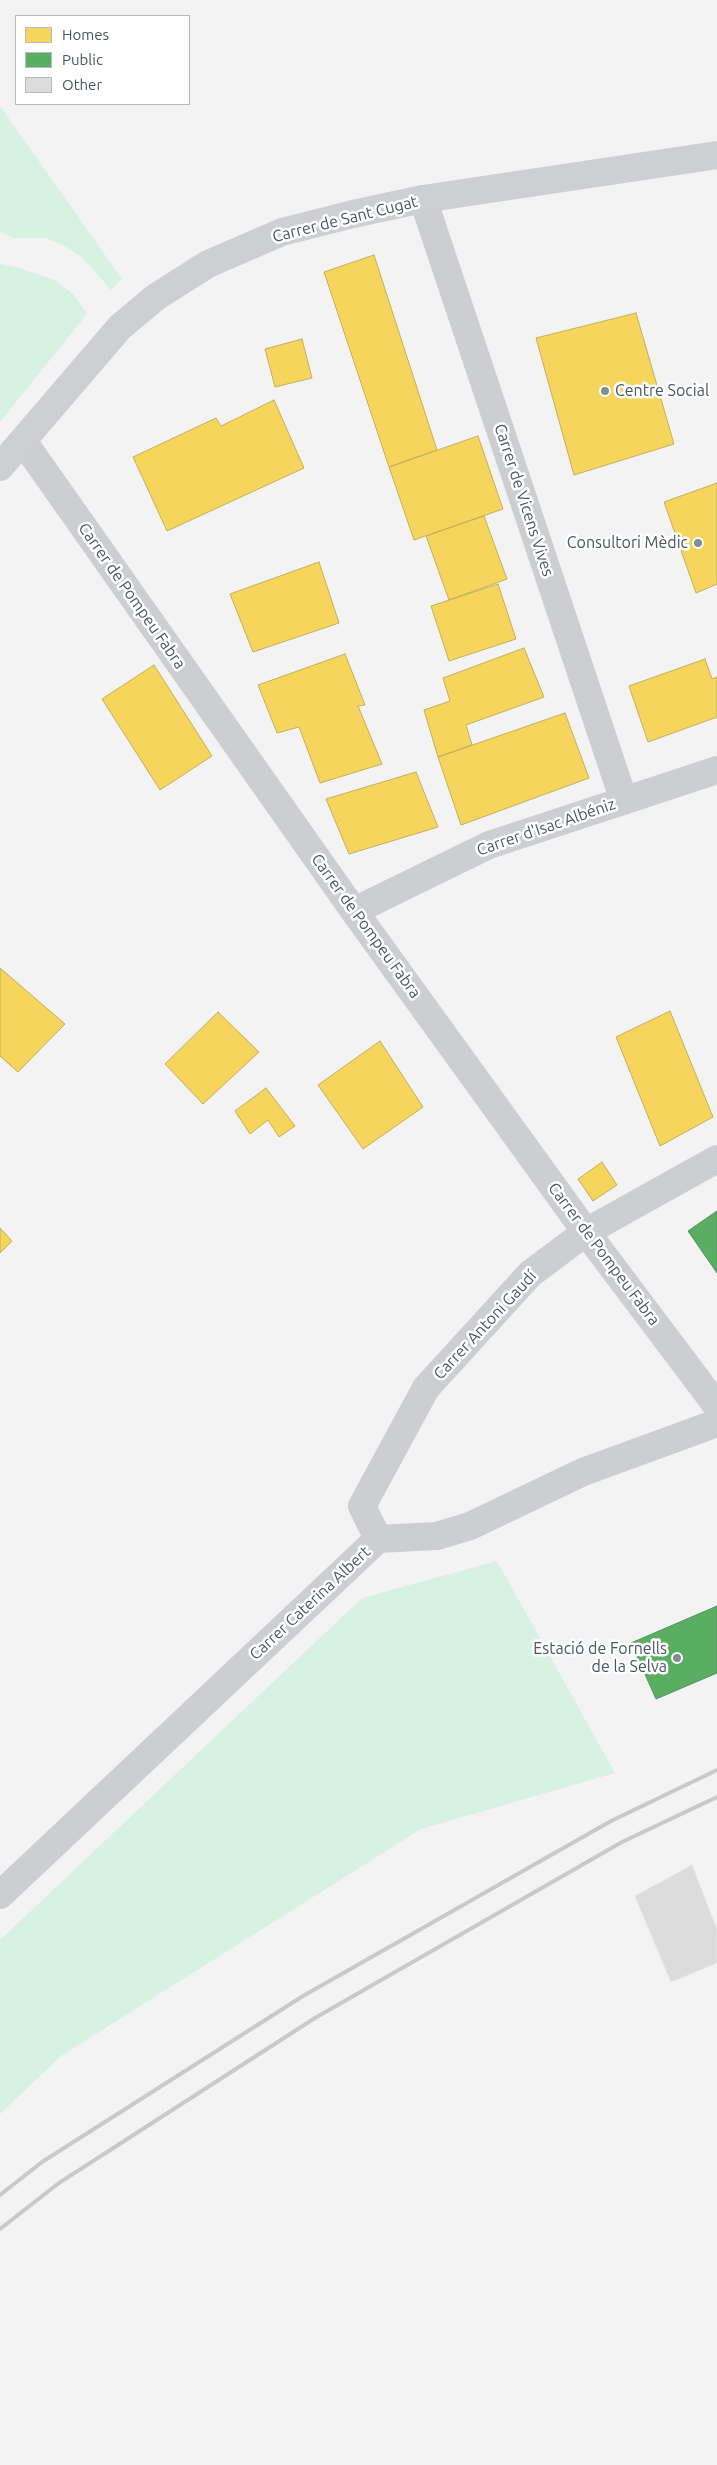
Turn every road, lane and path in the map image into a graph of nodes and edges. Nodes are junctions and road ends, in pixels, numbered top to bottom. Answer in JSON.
{"nodes":[{"id":1,"x":717,"y":155,"type":"edge"},
{"id":2,"x":423,"y":199,"type":"junction"},
{"id":3,"x":23,"y":441,"type":"junction"},
{"id":4,"x":0,"y":468,"type":"edge"},
{"id":5,"x":717,"y":770,"type":"edge"},
{"id":6,"x":624,"y":801,"type":"junction"},
{"id":7,"x":354,"y":911,"type":"junction"},
{"id":8,"x":717,"y":1159,"type":"edge"},
{"id":9,"x":586,"y":1232,"type":"junction"},
{"id":10,"x":717,"y":1406,"type":"edge"},
{"id":11,"x":717,"y":1423,"type":"edge"},
{"id":12,"x":378,"y":1539,"type":"junction"},
{"id":13,"x":0,"y":1895,"type":"edge"}],
"edges":[{"from":1,"to":2,"type":"street","name":"Carrer de Sant Cugat"},
{"from":2,"to":3,"type":"street","name":"Carrer de Sant Cugat"},
{"from":2,"to":6,"type":"street","name":"Carrer de Vicens Vives"},
{"from":3,"to":4,"type":"street","name":"Carrer de Sant Cugat"},
{"from":3,"to":7,"type":"street","name":"Carrer de Pompeu Fabra"},
{"from":5,"to":6,"type":"street","name":"Carrer d'Isac Albéniz"},
{"from":6,"to":7,"type":"street","name":"Carrer d'Isac Albéniz"},
{"from":7,"to":9,"type":"street","name":"Carrer de Pompeu Fabra"},
{"from":8,"to":9,"type":"street","name":"Carrer Antoni Gaudí"},
{"from":9,"to":10,"type":"street","name":"Carrer de Pompeu Fabra"},
{"from":9,"to":12,"type":"street","name":"Carrer Antoni Gaudí"},
{"from":11,"to":12,"type":"street","name":"Carrer Caterina Albert"},
{"from":12,"to":13,"type":"street","name":"Carrer Caterina Albert"}]}
